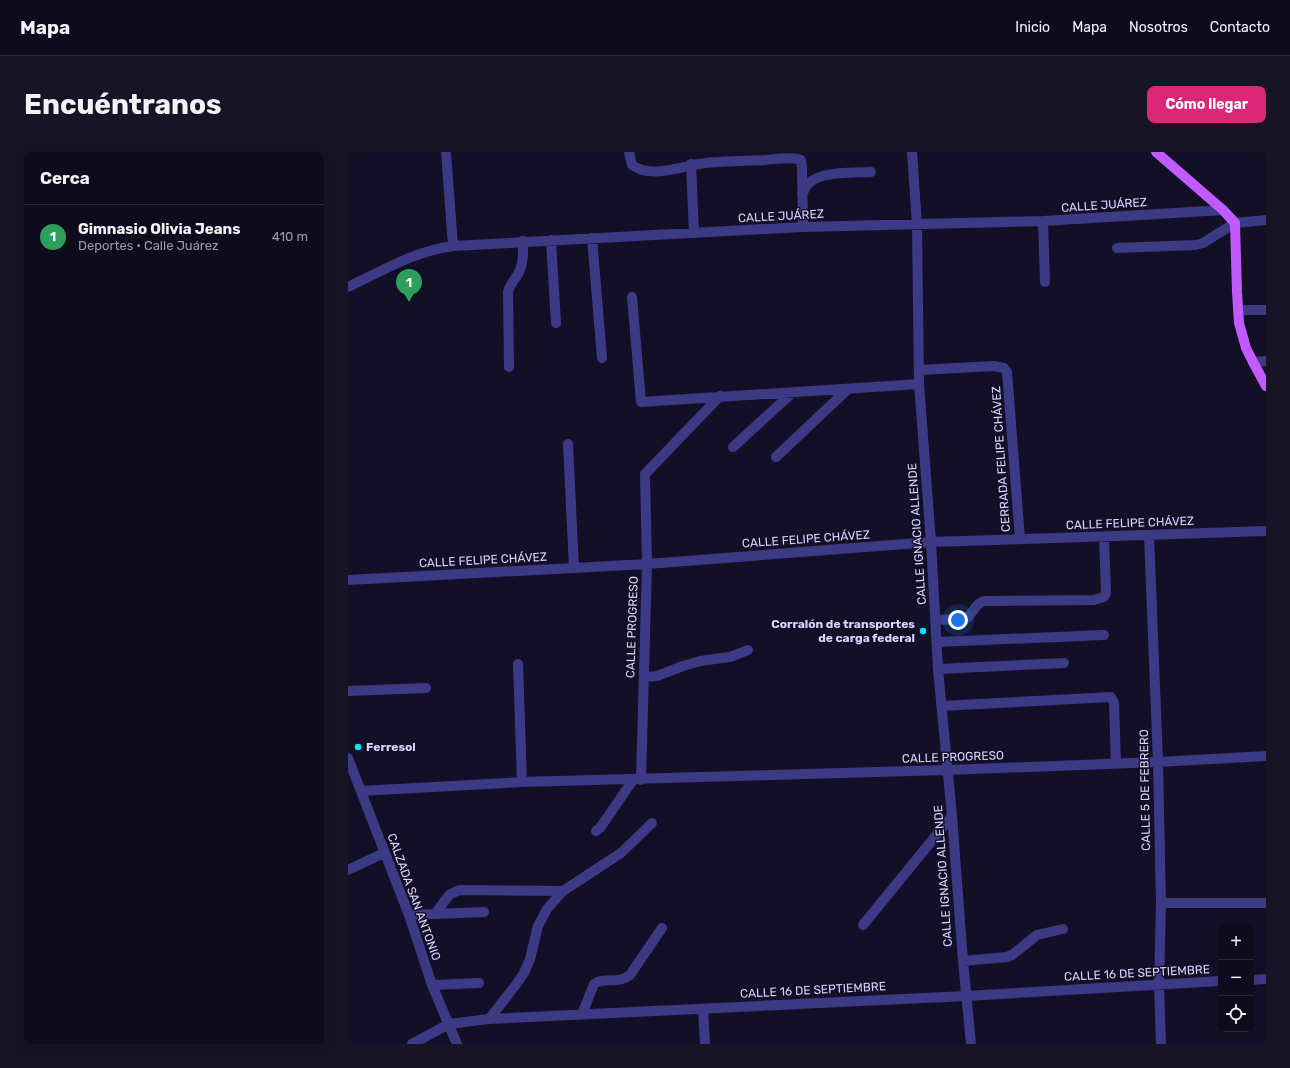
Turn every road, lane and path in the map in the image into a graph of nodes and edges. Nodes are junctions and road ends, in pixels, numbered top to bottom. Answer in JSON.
{"nodes":[{"id":1,"x":446,"y":152,"type":"edge"},
{"id":2,"x":629,"y":152,"type":"edge"},
{"id":3,"x":912,"y":152,"type":"edge"},
{"id":4,"x":1156,"y":152,"type":"edge"},
{"id":5,"x":691,"y":164,"type":"junction"},
{"id":6,"x":871,"y":172,"type":"dead end"},
{"id":7,"x":802,"y":194,"type":"junction"},
{"id":8,"x":1224,"y":210,"type":"junction"},
{"id":9,"x":1266,"y":220,"type":"edge"},
{"id":10,"x":1043,"y":221,"type":"junction"},
{"id":11,"x":1235,"y":223,"type":"junction"},
{"id":12,"x":917,"y":225,"type":"junction"},
{"id":13,"x":803,"y":227,"type":"junction"},
{"id":14,"x":694,"y":233,"type":"junction"},
{"id":15,"x":592,"y":238,"type":"junction"},
{"id":16,"x":551,"y":240,"type":"junction"},
{"id":17,"x":523,"y":241,"type":"junction"},
{"id":18,"x":453,"y":246,"type":"junction"},
{"id":19,"x":1117,"y":248,"type":"dead end"},
{"id":20,"x":1045,"y":282,"type":"dead end"},
{"id":21,"x":348,"y":287,"type":"edge"},
{"id":22,"x":632,"y":297,"type":"dead end"},
{"id":23,"x":1238,"y":310,"type":"junction"},
{"id":24,"x":1266,"y":310,"type":"edge"},
{"id":25,"x":556,"y":323,"type":"dead end"},
{"id":26,"x":602,"y":358,"type":"dead end"},
{"id":27,"x":1266,"y":361,"type":"edge"},
{"id":28,"x":1252,"y":362,"type":"junction"},
{"id":29,"x":509,"y":367,"type":"dead end"},
{"id":30,"x":918,"y":370,"type":"junction"},
{"id":31,"x":919,"y":384,"type":"junction"},
{"id":32,"x":1266,"y":386,"type":"edge"},
{"id":33,"x":848,"y":389,"type":"junction"},
{"id":34,"x":792,"y":393,"type":"junction"},
{"id":35,"x":720,"y":396,"type":"junction"},
{"id":36,"x":568,"y":444,"type":"dead end"},
{"id":37,"x":733,"y":447,"type":"dead end"},
{"id":38,"x":776,"y":457,"type":"dead end"},
{"id":39,"x":1266,"y":531,"type":"edge"},
{"id":40,"x":1149,"y":535,"type":"junction"},
{"id":41,"x":1104,"y":537,"type":"junction"},
{"id":42,"x":1020,"y":539,"type":"junction"},
{"id":43,"x":931,"y":542,"type":"junction"},
{"id":44,"x":647,"y":564,"type":"junction"},
{"id":45,"x":574,"y":568,"type":"junction"},
{"id":46,"x":348,"y":580,"type":"edge"},
{"id":47,"x":936,"y":620,"type":"junction"},
{"id":48,"x":1104,"y":635,"type":"dead end"},
{"id":49,"x":937,"y":642,"type":"junction"},
{"id":50,"x":748,"y":650,"type":"dead end"},
{"id":51,"x":1064,"y":663,"type":"dead end"},
{"id":52,"x":518,"y":664,"type":"dead end"},
{"id":53,"x":938,"y":669,"type":"junction"},
{"id":54,"x":644,"y":677,"type":"junction"},
{"id":55,"x":426,"y":688,"type":"dead end"},
{"id":56,"x":348,"y":691,"type":"edge"},
{"id":57,"x":941,"y":706,"type":"junction"},
{"id":58,"x":1266,"y":756,"type":"edge"},
{"id":59,"x":1158,"y":762,"type":"junction"},
{"id":60,"x":349,"y":763,"type":"edge"},
{"id":61,"x":1116,"y":764,"type":"junction"},
{"id":62,"x":947,"y":770,"type":"junction"},
{"id":63,"x":637,"y":780,"type":"junction"},
{"id":64,"x":522,"y":782,"type":"junction"},
{"id":65,"x":361,"y":791,"type":"junction"},
{"id":66,"x":952,"y":816,"type":"junction"},
{"id":67,"x":652,"y":823,"type":"dead end"},
{"id":68,"x":596,"y":831,"type":"dead end"},
{"id":69,"x":384,"y":853,"type":"junction"},
{"id":70,"x":348,"y":870,"type":"edge"},
{"id":71,"x":563,"y":890,"type":"junction"},
{"id":72,"x":1266,"y":903,"type":"edge"},
{"id":73,"x":1161,"y":904,"type":"junction"},
{"id":74,"x":484,"y":912,"type":"dead end"},
{"id":75,"x":435,"y":914,"type":"junction"},
{"id":76,"x":409,"y":915,"type":"junction"},
{"id":77,"x":863,"y":925,"type":"dead end"},
{"id":78,"x":662,"y":928,"type":"dead end"},
{"id":79,"x":1063,"y":929,"type":"dead end"},
{"id":80,"x":962,"y":961,"type":"junction"},
{"id":81,"x":1266,"y":979,"type":"edge"},
{"id":82,"x":1254,"y":980,"type":"edge"},
{"id":83,"x":1218,"y":982,"type":"edge"},
{"id":84,"x":479,"y":983,"type":"dead end"},
{"id":85,"x":432,"y":985,"type":"junction"},
{"id":86,"x":1159,"y":985,"type":"junction"},
{"id":87,"x":966,"y":996,"type":"junction"},
{"id":88,"x":703,"y":1008,"type":"junction"},
{"id":89,"x":582,"y":1014,"type":"junction"},
{"id":90,"x":489,"y":1019,"type":"junction"},
{"id":91,"x":449,"y":1024,"type":"junction"},
{"id":92,"x":412,"y":1044,"type":"edge"},
{"id":93,"x":457,"y":1044,"type":"edge"},
{"id":94,"x":705,"y":1044,"type":"edge"},
{"id":95,"x":971,"y":1044,"type":"edge"},
{"id":96,"x":1161,"y":1044,"type":"edge"}],
"edges":[{"from":1,"to":18,"type":"street"},
{"from":2,"to":5,"type":"street"},
{"from":3,"to":12,"type":"street","name":"CALLE IGNACIO ALLENDE"},
{"from":4,"to":8,"type":"main road"},
{"from":5,"to":7,"type":"street"},
{"from":5,"to":14,"type":"street"},
{"from":6,"to":7,"type":"street"},
{"from":7,"to":13,"type":"street"},
{"from":8,"to":10,"type":"street","name":"CALLE JUÁREZ"},
{"from":8,"to":11,"type":"main road"},
{"from":9,"to":11,"type":"street"},
{"from":10,"to":12,"type":"street","name":"CALLE JUÁREZ"},
{"from":10,"to":20,"type":"street"},
{"from":11,"to":19,"type":"street"},
{"from":11,"to":23,"type":"main road"},
{"from":12,"to":13,"type":"street","name":"CALLE JUÁREZ"},
{"from":12,"to":30,"type":"street","name":"CALLE IGNACIO ALLENDE"},
{"from":13,"to":14,"type":"street","name":"CALLE JUÁREZ"},
{"from":14,"to":15,"type":"street","name":"CALLE JUÁREZ"},
{"from":15,"to":16,"type":"street","name":"CALLE JUÁREZ"},
{"from":15,"to":26,"type":"street"},
{"from":16,"to":17,"type":"street","name":"CALLE JUÁREZ"},
{"from":16,"to":25,"type":"street"},
{"from":17,"to":18,"type":"street","name":"CALLE JUÁREZ"},
{"from":17,"to":29,"type":"street"},
{"from":18,"to":21,"type":"street","name":"CALLE JUÁREZ"},
{"from":22,"to":35,"type":"street"},
{"from":23,"to":24,"type":"street"},
{"from":23,"to":28,"type":"main road"},
{"from":27,"to":28,"type":"street"},
{"from":28,"to":32,"type":"main road"},
{"from":30,"to":31,"type":"street","name":"CALLE IGNACIO ALLENDE"},
{"from":30,"to":42,"type":"street","name":"CERRADA FELIPE CHÁVEZ"},
{"from":31,"to":33,"type":"street"},
{"from":31,"to":43,"type":"street","name":"CALLE IGNACIO ALLENDE"},
{"from":33,"to":34,"type":"street"},
{"from":33,"to":38,"type":"street"},
{"from":34,"to":35,"type":"street"},
{"from":34,"to":37,"type":"street"},
{"from":35,"to":44,"type":"street","name":"CALLE PROGRESO"},
{"from":36,"to":45,"type":"street"},
{"from":39,"to":40,"type":"street","name":"CALLE FELIPE CHÁVEZ"},
{"from":40,"to":41,"type":"street","name":"CALLE FELIPE CHÁVEZ"},
{"from":40,"to":59,"type":"street","name":"CALLE 5 DE FEBRERO"},
{"from":41,"to":42,"type":"street","name":"CALLE FELIPE CHÁVEZ"},
{"from":41,"to":47,"type":"street"},
{"from":42,"to":43,"type":"street","name":"CALLE FELIPE CHÁVEZ"},
{"from":43,"to":44,"type":"street","name":"CALLE FELIPE CHÁVEZ"},
{"from":43,"to":47,"type":"street","name":"CALLE IGNACIO ALLENDE"},
{"from":44,"to":45,"type":"street","name":"CALLE FELIPE CHÁVEZ"},
{"from":44,"to":54,"type":"street","name":"CALLE PROGRESO"},
{"from":45,"to":46,"type":"street","name":"CALLE FELIPE CHÁVEZ"},
{"from":47,"to":49,"type":"street","name":"CALLE IGNACIO ALLENDE"},
{"from":48,"to":49,"type":"street"},
{"from":49,"to":53,"type":"street","name":"CALLE IGNACIO ALLENDE"},
{"from":50,"to":54,"type":"street"},
{"from":51,"to":53,"type":"street"},
{"from":52,"to":64,"type":"street"},
{"from":53,"to":57,"type":"street","name":"CALLE IGNACIO ALLENDE"},
{"from":54,"to":63,"type":"street","name":"CALLE PROGRESO"},
{"from":55,"to":56,"type":"street"},
{"from":57,"to":61,"type":"street"},
{"from":57,"to":62,"type":"street","name":"CALLE IGNACIO ALLENDE"},
{"from":58,"to":59,"type":"street","name":"CALLE PROGRESO"},
{"from":59,"to":61,"type":"street","name":"CALLE PROGRESO"},
{"from":59,"to":73,"type":"street","name":"CALLE 5 DE FEBRERO"},
{"from":60,"to":65,"type":"street","name":"CALZADA SAN ANTONIO"},
{"from":61,"to":62,"type":"street","name":"CALLE PROGRESO"},
{"from":62,"to":63,"type":"street","name":"CALLE PROGRESO"},
{"from":62,"to":66,"type":"street","name":"CALLE IGNACIO ALLENDE"},
{"from":63,"to":64,"type":"street","name":"CALLE PROGRESO"},
{"from":63,"to":68,"type":"street"},
{"from":64,"to":65,"type":"street","name":"CALLE PROGRESO"},
{"from":65,"to":69,"type":"street","name":"CALZADA SAN ANTONIO"},
{"from":66,"to":77,"type":"street"},
{"from":66,"to":80,"type":"street","name":"CALLE IGNACIO ALLENDE"},
{"from":67,"to":71,"type":"street"},
{"from":69,"to":70,"type":"street"},
{"from":69,"to":76,"type":"street","name":"CALZADA SAN ANTONIO"},
{"from":71,"to":75,"type":"street"},
{"from":71,"to":90,"type":"street"},
{"from":72,"to":73,"type":"street"},
{"from":73,"to":86,"type":"street","name":"CALLE 5 DE FEBRERO"},
{"from":74,"to":75,"type":"street"},
{"from":75,"to":76,"type":"street"},
{"from":76,"to":85,"type":"street","name":"CALZADA SAN ANTONIO"},
{"from":78,"to":89,"type":"street"},
{"from":79,"to":80,"type":"street"},
{"from":80,"to":87,"type":"street","name":"CALLE IGNACIO ALLENDE"},
{"from":81,"to":82,"type":"street"},
{"from":83,"to":86,"type":"street","name":"CALLE 16 DE SEPTIEMBRE"},
{"from":84,"to":85,"type":"street"},
{"from":85,"to":91,"type":"street","name":"CALZADA SAN ANTONIO"},
{"from":86,"to":87,"type":"street","name":"CALLE 16 DE SEPTIEMBRE"},
{"from":86,"to":96,"type":"street","name":"CALLE 5 DE FEBRERO"},
{"from":87,"to":88,"type":"street","name":"CALLE 16 DE SEPTIEMBRE"},
{"from":87,"to":95,"type":"street","name":"CALLE IGNACIO ALLENDE"},
{"from":88,"to":89,"type":"street","name":"CALLE 16 DE SEPTIEMBRE"},
{"from":88,"to":94,"type":"street"},
{"from":89,"to":90,"type":"street","name":"CALLE 16 DE SEPTIEMBRE"},
{"from":90,"to":91,"type":"street","name":"CALLE 16 DE SEPTIEMBRE"},
{"from":91,"to":92,"type":"street","name":"CALLE 16 DE SEPTIEMBRE"},
{"from":91,"to":93,"type":"street","name":"CALZADA SAN ANTONIO"}]}
